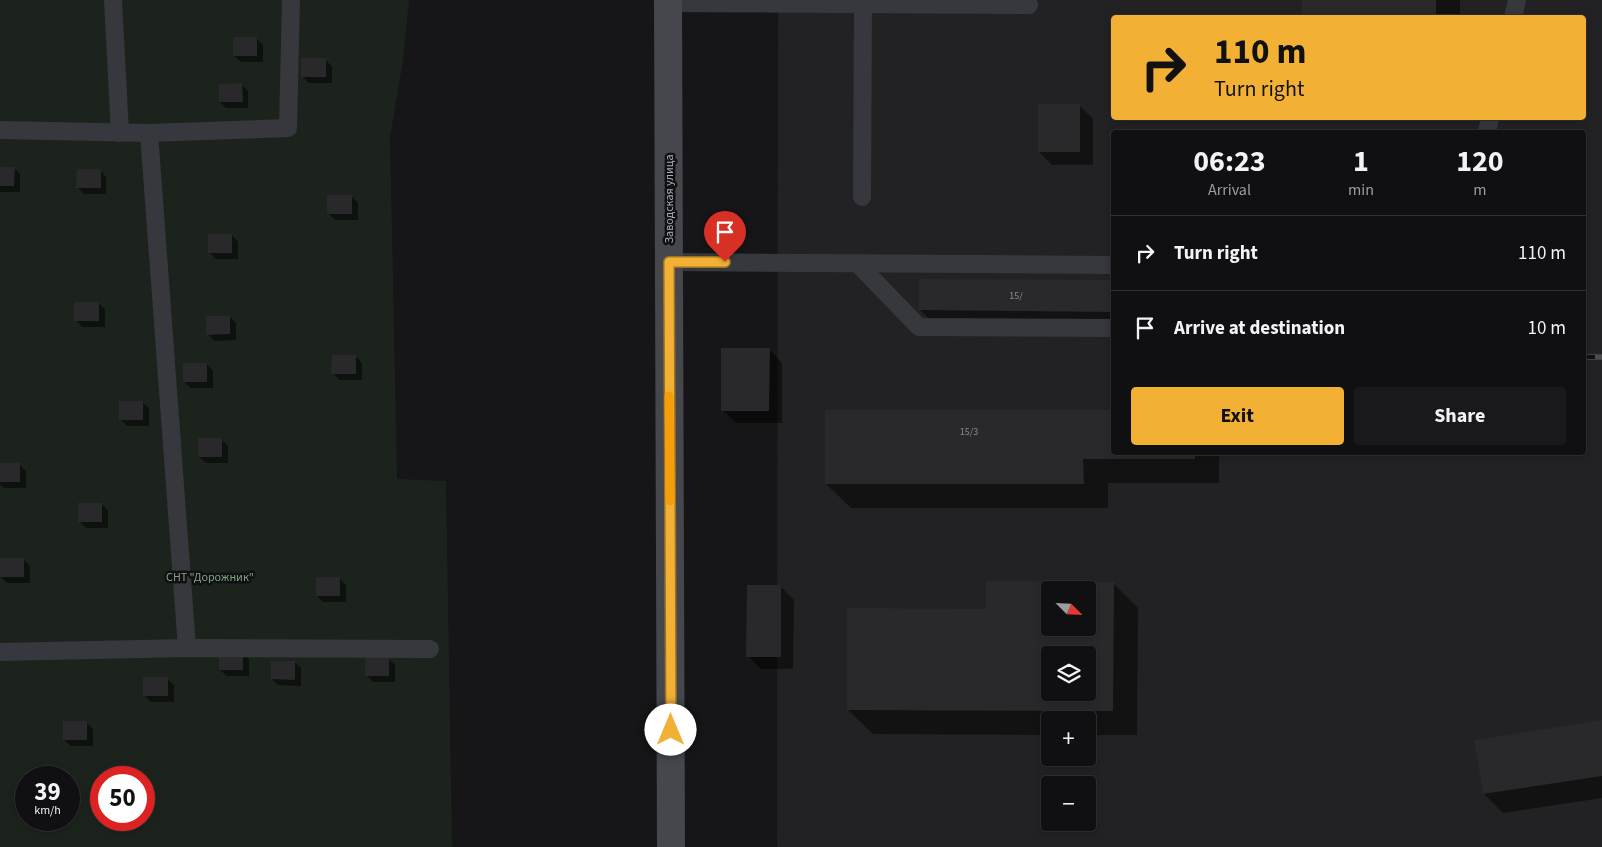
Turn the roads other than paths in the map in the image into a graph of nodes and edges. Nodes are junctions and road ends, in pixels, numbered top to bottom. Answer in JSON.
{"nodes":[{"id":1,"x":113,"y":0,"type":"edge"},
{"id":2,"x":291,"y":0,"type":"edge"},
{"id":3,"x":1517,"y":0,"type":"edge"},
{"id":4,"x":668,"y":1,"type":"edge"},
{"id":5,"x":863,"y":2,"type":"edge"},
{"id":6,"x":1029,"y":5,"type":"dead end"},
{"id":7,"x":1514,"y":15,"type":"edge"},
{"id":8,"x":0,"y":130,"type":"edge"},
{"id":9,"x":120,"y":133,"type":"junction"},
{"id":10,"x":149,"y":133,"type":"junction"},
{"id":11,"x":862,"y":197,"type":"dead end"},
{"id":12,"x":669,"y":262,"type":"junction"},
{"id":13,"x":857,"y":263,"type":"junction"},
{"id":14,"x":1111,"y":265,"type":"edge"},
{"id":15,"x":1111,"y":328,"type":"edge"},
{"id":16,"x":187,"y":648,"type":"junction"},
{"id":17,"x":430,"y":649,"type":"dead end"},
{"id":18,"x":0,"y":652,"type":"edge"},
{"id":19,"x":671,"y":847,"type":"edge"}],
"edges":[{"from":1,"to":9,"type":"lane"},
{"from":2,"to":10,"type":"lane"},
{"from":3,"to":7,"type":"lane"},
{"from":4,"to":5,"type":"lane"},
{"from":4,"to":12,"type":"main road","name":"Заводская улица"},
{"from":5,"to":6,"type":"lane"},
{"from":5,"to":11,"type":"lane"},
{"from":8,"to":9,"type":"lane"},
{"from":9,"to":10,"type":"lane"},
{"from":10,"to":16,"type":"lane"},
{"from":12,"to":13,"type":"lane"},
{"from":12,"to":19,"type":"main road","name":"Заводская улица"},
{"from":13,"to":14,"type":"lane"},
{"from":13,"to":15,"type":"lane"},
{"from":16,"to":17,"type":"lane"},
{"from":16,"to":18,"type":"lane"}]}
